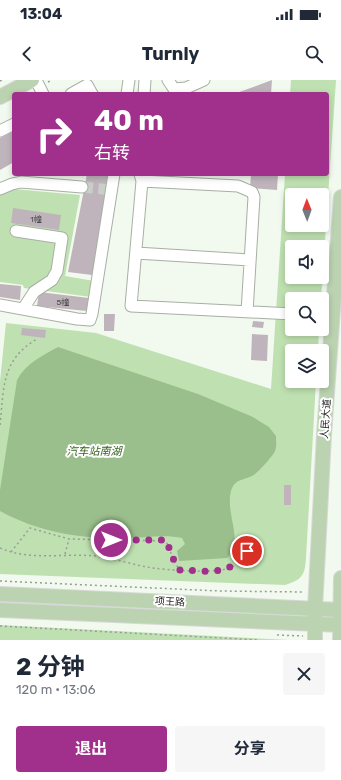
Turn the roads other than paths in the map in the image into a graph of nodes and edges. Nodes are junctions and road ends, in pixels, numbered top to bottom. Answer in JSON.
{"nodes":[{"id":1,"x":32,"y":80,"type":"edge"},
{"id":2,"x":36,"y":80,"type":"edge"},
{"id":3,"x":129,"y":80,"type":"edge"},
{"id":4,"x":145,"y":80,"type":"edge"},
{"id":5,"x":168,"y":80,"type":"edge"},
{"id":6,"x":204,"y":80,"type":"edge"},
{"id":7,"x":42,"y":92,"type":"edge"},
{"id":8,"x":75,"y":92,"type":"edge"},
{"id":9,"x":91,"y":92,"type":"edge"},
{"id":10,"x":127,"y":92,"type":"edge"},
{"id":11,"x":144,"y":92,"type":"edge"},
{"id":12,"x":0,"y":97,"type":"edge"},
{"id":13,"x":12,"y":125,"type":"edge"},
{"id":14,"x":0,"y":131,"type":"edge"},
{"id":15,"x":114,"y":176,"type":"edge"},
{"id":16,"x":141,"y":177,"type":"edge"},
{"id":17,"x":82,"y":188,"type":"tunnel mouth"},
{"id":18,"x":0,"y":189,"type":"edge"},
{"id":19,"x":341,"y":197,"type":"edge"},
{"id":20,"x":16,"y":231,"type":"dead end"},
{"id":21,"x":136,"y":253,"type":"junction"},
{"id":22,"x":339,"y":258,"type":"edge"},
{"id":23,"x":250,"y":260,"type":"junction"},
{"id":24,"x":0,"y":304,"type":"edge"},
{"id":25,"x":329,"y":306,"type":"edge"},
{"id":26,"x":23,"y":309,"type":"junction"},
{"id":27,"x":247,"y":312,"type":"junction"},
{"id":28,"x":285,"y":314,"type":"edge"},
{"id":29,"x":326,"y":336,"type":"edge"},
{"id":30,"x":341,"y":578,"type":"edge"},
{"id":31,"x":0,"y":594,"type":"edge"},
{"id":32,"x":315,"y":609,"type":"junction"},
{"id":33,"x":0,"y":610,"type":"edge"},
{"id":34,"x":340,"y":610,"type":"edge"},
{"id":35,"x":314,"y":625,"type":"junction"},
{"id":36,"x":340,"y":625,"type":"edge"},
{"id":37,"x":315,"y":640,"type":"edge"},
{"id":38,"x":340,"y":640,"type":"edge"}],
"edges":[{"from":1,"to":12,"type":"main road"},
{"from":2,"to":7,"type":"lane"},
{"from":3,"to":10,"type":"lane"},
{"from":4,"to":11,"type":"lane"},
{"from":5,"to":6,"type":"lane"},
{"from":8,"to":9,"type":"lane"},
{"from":13,"to":14,"type":"lane"},
{"from":15,"to":26,"type":"lane"},
{"from":16,"to":21,"type":"lane"},
{"from":16,"to":23,"type":"lane"},
{"from":17,"to":18,"type":"lane"},
{"from":19,"to":22,"type":"main road","name":"人民大道"},
{"from":20,"to":26,"type":"lane"},
{"from":21,"to":23,"type":"lane"},
{"from":21,"to":27,"type":"lane"},
{"from":22,"to":25,"type":"main road","name":"人民大道"},
{"from":23,"to":27,"type":"lane"},
{"from":24,"to":26,"type":"lane"},
{"from":27,"to":28,"type":"lane"},
{"from":29,"to":32,"type":"main road","name":"人民大道"},
{"from":30,"to":34,"type":"main road"},
{"from":31,"to":32,"type":"main road","name":"项王路"},
{"from":32,"to":34,"type":"main road","name":"项王路"},
{"from":32,"to":35,"type":"main road","name":"人民大道"},
{"from":33,"to":35,"type":"main road","name":"项王路"},
{"from":34,"to":36,"type":"main road"},
{"from":35,"to":36,"type":"main road","name":"项王路"},
{"from":35,"to":37,"type":"main road","name":"人民大道"},
{"from":36,"to":38,"type":"main road"}]}
